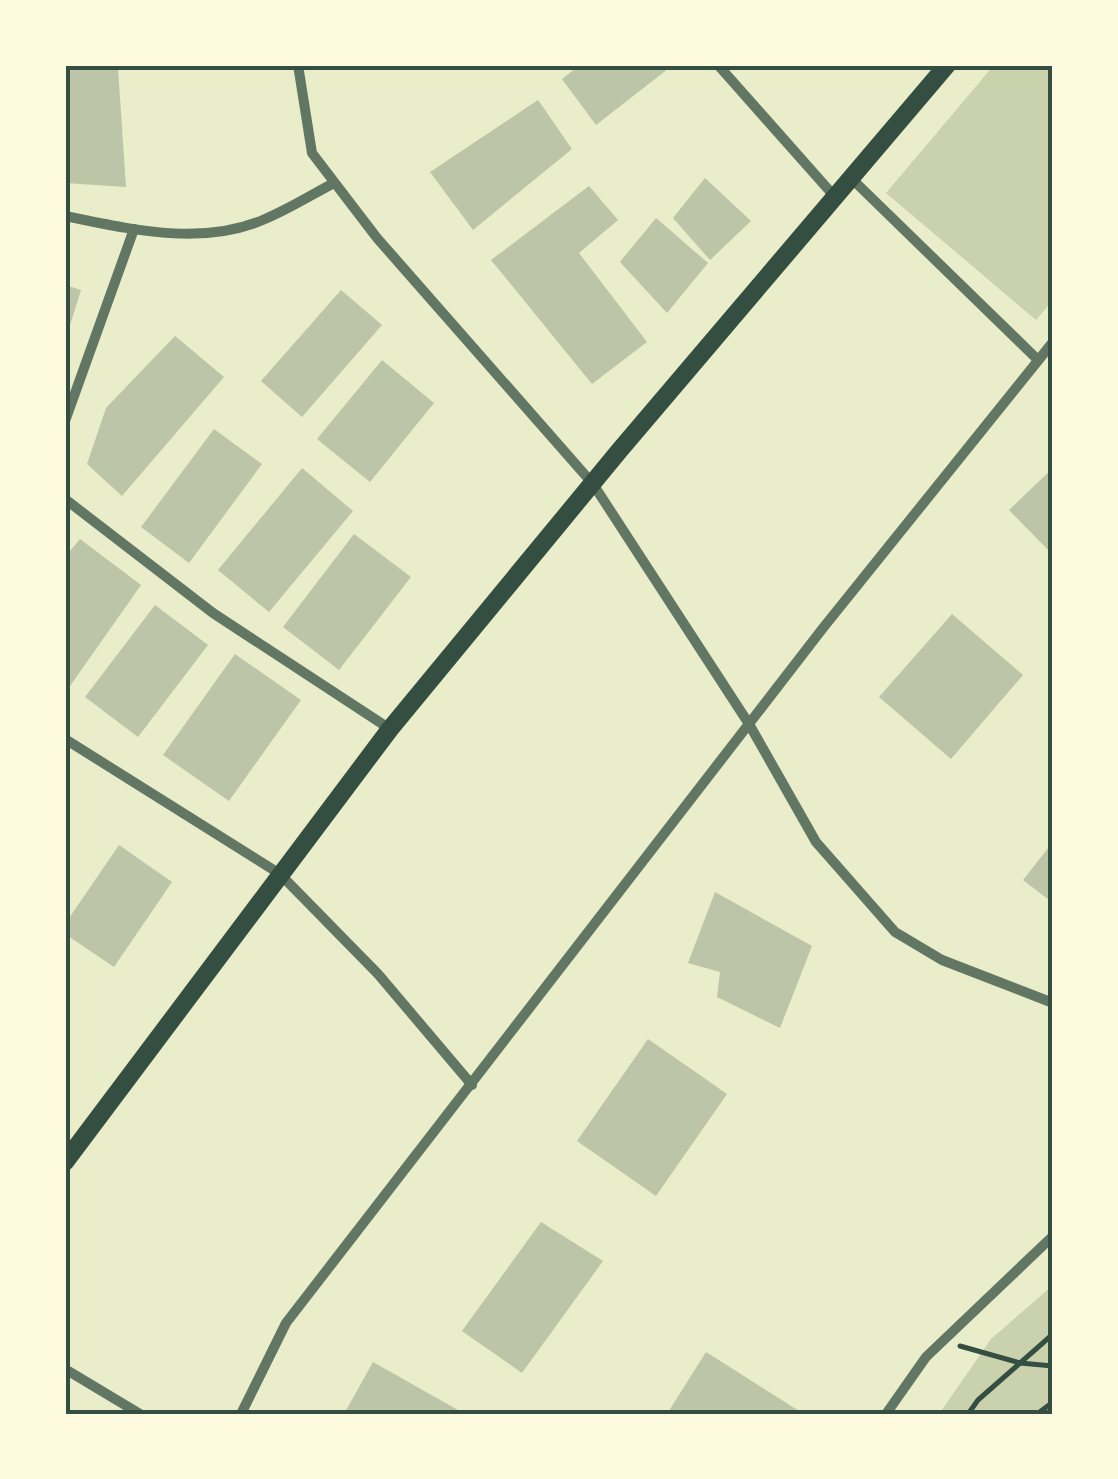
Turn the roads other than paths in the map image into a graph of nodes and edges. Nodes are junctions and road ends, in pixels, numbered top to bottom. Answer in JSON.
{"nodes":[{"id":1,"x":298,"y":65,"type":"edge"},
{"id":2,"x":718,"y":65,"type":"edge"},
{"id":3,"x":947,"y":65,"type":"edge"},
{"id":4,"x":851,"y":178,"type":"junction"},
{"id":5,"x":334,"y":183,"type":"junction"},
{"id":6,"x":835,"y":197,"type":"junction"},
{"id":7,"x":65,"y":216,"type":"edge"},
{"id":8,"x":134,"y":229,"type":"junction"},
{"id":9,"x":1053,"y":342,"type":"edge"},
{"id":10,"x":1038,"y":360,"type":"junction"},
{"id":11,"x":65,"y":422,"type":"edge"},
{"id":12,"x":593,"y":484,"type":"junction"},
{"id":13,"x":65,"y":500,"type":"edge"},
{"id":14,"x":750,"y":724,"type":"junction"},
{"id":15,"x":390,"y":729,"type":"junction"},
{"id":16,"x":65,"y":740,"type":"edge"},
{"id":17,"x":280,"y":874,"type":"junction"},
{"id":18,"x":1053,"y":1003,"type":"edge"},
{"id":19,"x":472,"y":1085,"type":"junction"},
{"id":20,"x":65,"y":1162,"type":"edge"},
{"id":21,"x":1053,"y":1236,"type":"edge"},
{"id":22,"x":65,"y":1368,"type":"edge"},
{"id":23,"x":140,"y":1414,"type":"edge"},
{"id":24,"x":241,"y":1414,"type":"edge"},
{"id":25,"x":886,"y":1414,"type":"edge"}],
"edges":[{"from":1,"to":5,"type":"street"},
{"from":2,"to":6,"type":"street"},
{"from":3,"to":4,"type":"main road"},
{"from":4,"to":6,"type":"main road"},
{"from":4,"to":10,"type":"street"},
{"from":5,"to":8,"type":"street"},
{"from":5,"to":12,"type":"street"},
{"from":6,"to":12,"type":"main road"},
{"from":7,"to":8,"type":"street"},
{"from":8,"to":11,"type":"street"},
{"from":9,"to":10,"type":"street"},
{"from":10,"to":14,"type":"street"},
{"from":12,"to":14,"type":"street"},
{"from":12,"to":15,"type":"main road"},
{"from":13,"to":15,"type":"street"},
{"from":14,"to":18,"type":"street"},
{"from":14,"to":19,"type":"street"},
{"from":15,"to":17,"type":"main road"},
{"from":16,"to":17,"type":"street"},
{"from":17,"to":19,"type":"street"},
{"from":17,"to":20,"type":"main road"},
{"from":19,"to":24,"type":"street"},
{"from":21,"to":25,"type":"street"},
{"from":22,"to":23,"type":"street"}]}
